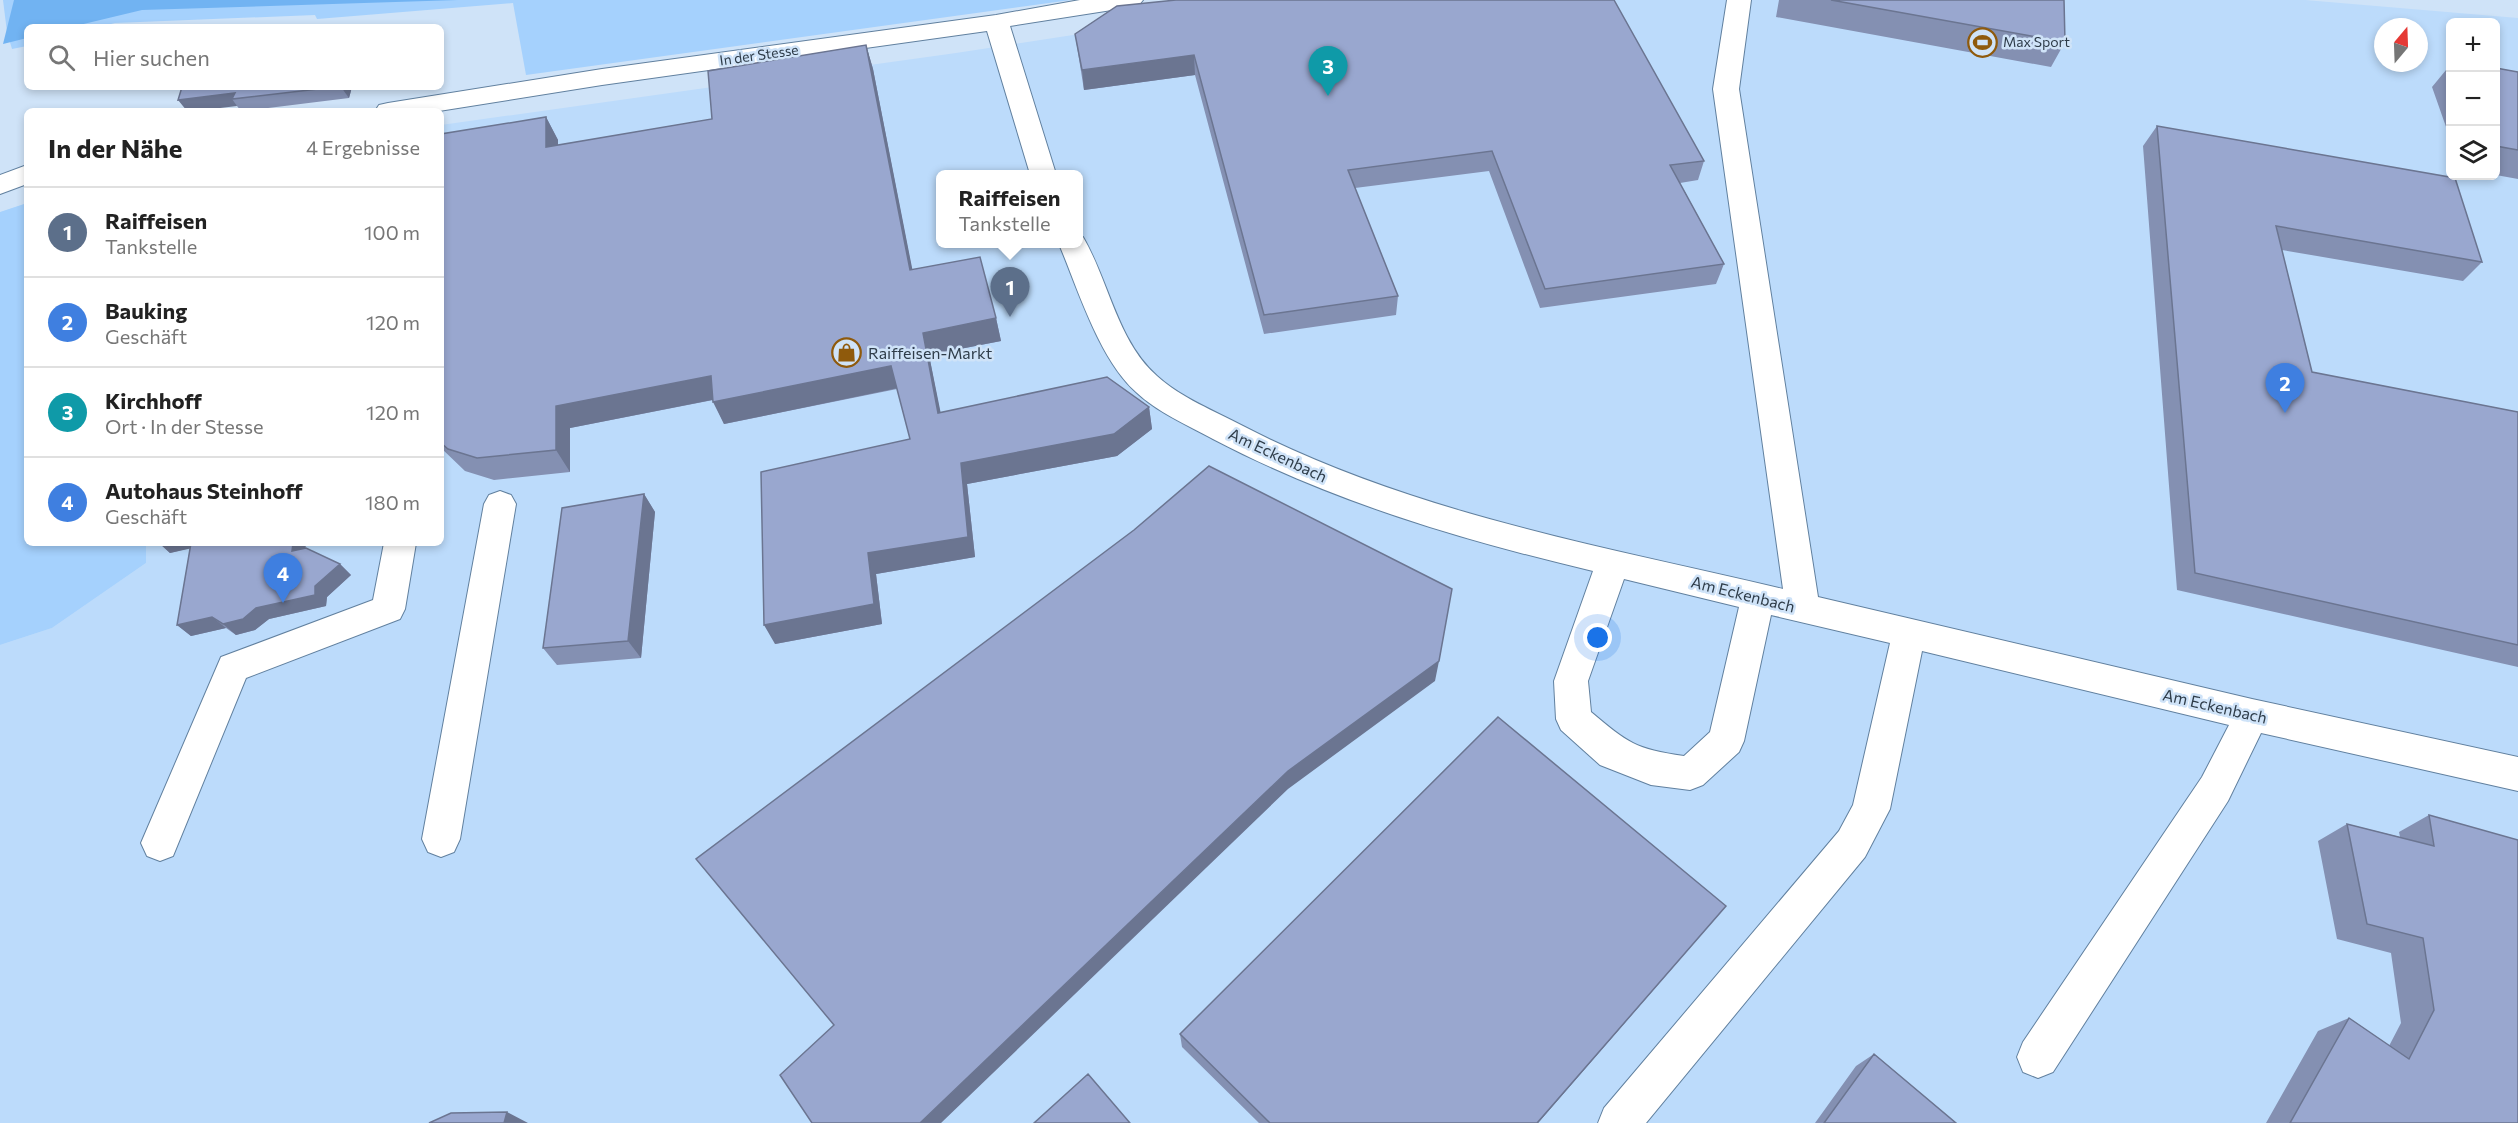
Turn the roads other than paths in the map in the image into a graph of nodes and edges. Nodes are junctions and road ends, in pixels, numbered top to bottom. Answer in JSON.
{"nodes":[{"id":1,"x":1131,"y":0,"type":"edge"},
{"id":2,"x":1739,"y":0,"type":"edge"},
{"id":3,"x":996,"y":22,"type":"junction"},
{"id":4,"x":407,"y":108,"type":"edge"},
{"id":5,"x":1043,"y":170,"type":"edge"},
{"id":6,"x":24,"y":175,"type":"edge"},
{"id":7,"x":0,"y":185,"type":"edge"},
{"id":8,"x":1075,"y":248,"type":"edge"},
{"id":9,"x":500,"y":504,"type":"dead end"},
{"id":10,"x":399,"y":546,"type":"edge"},
{"id":11,"x":1613,"y":562,"type":"junction"},
{"id":12,"x":1758,"y":599,"type":"junction"},
{"id":13,"x":1803,"y":609,"type":"junction"},
{"id":14,"x":1909,"y":633,"type":"junction"},
{"id":15,"x":2252,"y":715,"type":"junction"},
{"id":16,"x":2518,"y":774,"type":"edge"},
{"id":17,"x":441,"y":839,"type":"dead end"},
{"id":18,"x":160,"y":843,"type":"dead end"},
{"id":19,"x":2038,"y":1057,"type":"dead end"},
{"id":20,"x":1656,"y":1078,"type":"junction"},
{"id":21,"x":1619,"y":1123,"type":"edge"},
{"id":22,"x":1648,"y":1123,"type":"edge"}],
"edges":[{"from":1,"to":3,"type":"street","name":"In der Stesse"},
{"from":2,"to":13,"type":"street"},
{"from":3,"to":4,"type":"street","name":"In der Stesse"},
{"from":3,"to":5,"type":"street"},
{"from":6,"to":7,"type":"street"},
{"from":8,"to":11,"type":"street","name":"Am Eckenbach"},
{"from":9,"to":17,"type":"street"},
{"from":10,"to":18,"type":"street"},
{"from":11,"to":12,"type":"street","name":"Am Eckenbach"},
{"from":11,"to":12,"type":"street"},
{"from":12,"to":13,"type":"street","name":"Am Eckenbach"},
{"from":13,"to":14,"type":"street","name":"Am Eckenbach"},
{"from":14,"to":15,"type":"street","name":"Am Eckenbach"},
{"from":14,"to":20,"type":"street"},
{"from":15,"to":16,"type":"street","name":"Am Eckenbach"},
{"from":15,"to":19,"type":"street"},
{"from":20,"to":21,"type":"street"},
{"from":20,"to":22,"type":"street"}]}
